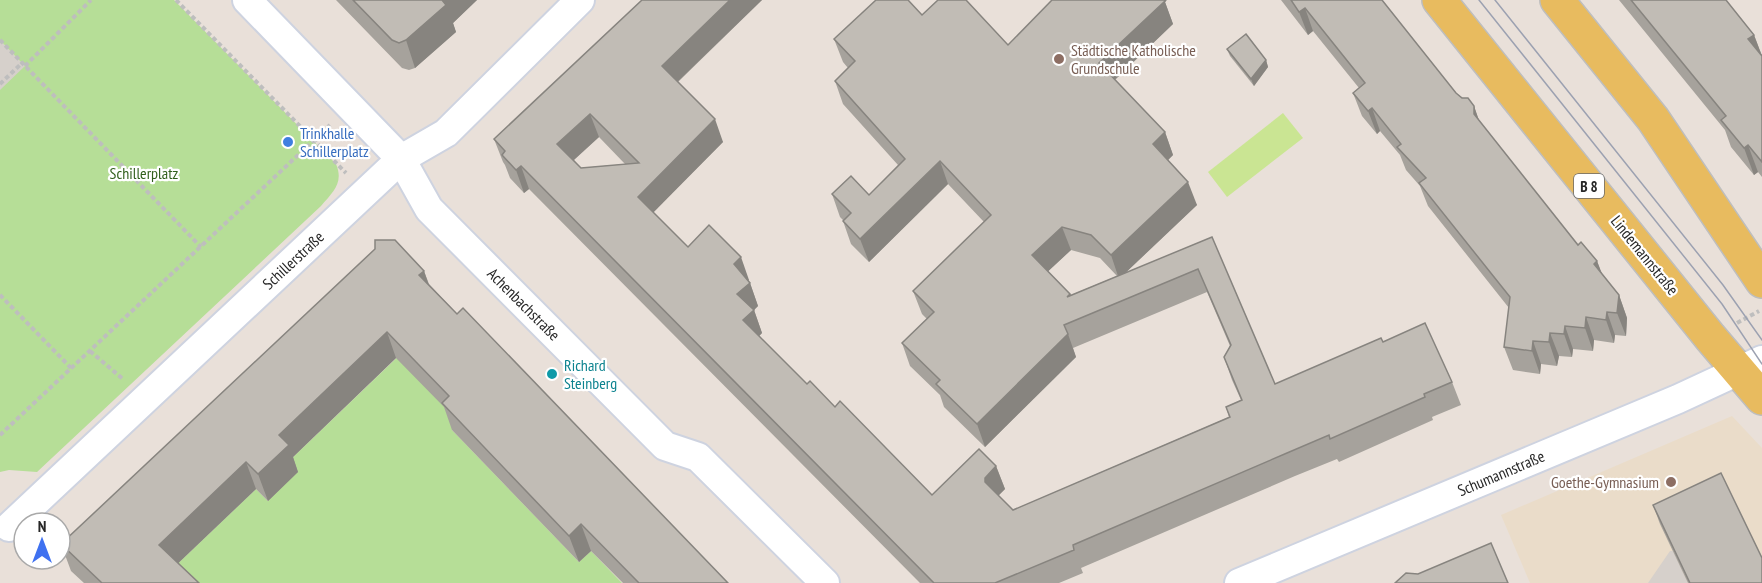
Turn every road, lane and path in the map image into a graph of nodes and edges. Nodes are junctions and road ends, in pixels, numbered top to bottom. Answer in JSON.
{"nodes":[{"id":1,"x":91,"y":0,"type":"edge"},
{"id":2,"x":176,"y":0,"type":"edge"},
{"id":3,"x":248,"y":0,"type":"edge"},
{"id":4,"x":580,"y":0,"type":"edge"},
{"id":5,"x":1439,"y":0,"type":"edge"},
{"id":6,"x":1557,"y":0,"type":"edge"},
{"id":7,"x":0,"y":40,"type":"edge"},
{"id":8,"x":24,"y":65,"type":"junction"},
{"id":9,"x":0,"y":84,"type":"edge"},
{"id":10,"x":351,"y":106,"type":"junction"},
{"id":11,"x":314,"y":141,"type":"junction"},
{"id":12,"x":401,"y":159,"type":"junction"},
{"id":13,"x":366,"y":192,"type":"junction"},
{"id":14,"x":201,"y":247,"type":"junction"},
{"id":15,"x":1762,"y":281,"type":"edge"},
{"id":16,"x":0,"y":295,"type":"edge"},
{"id":17,"x":1752,"y":315,"type":"dead end"},
{"id":18,"x":1731,"y":326,"type":"dead end"},
{"id":19,"x":90,"y":351,"type":"junction"},
{"id":20,"x":1751,"y":366,"type":"edge"},
{"id":21,"x":72,"y":368,"type":"junction"},
{"id":22,"x":144,"y":398,"type":"junction"},
{"id":23,"x":1762,"y":398,"type":"edge"},
{"id":24,"x":0,"y":435,"type":"edge"},
{"id":25,"x":9,"y":527,"type":"dead end"},
{"id":26,"x":825,"y":583,"type":"edge"},
{"id":27,"x":1239,"y":583,"type":"edge"}],
"edges":[{"from":1,"to":8,"type":"path"},
{"from":2,"to":11,"type":"path"},
{"from":3,"to":10,"type":"street","name":"Achenbachstraße"},
{"from":4,"to":12,"type":"street","name":"Schillerstraße"},
{"from":5,"to":20,"type":"main road","name":"Lindemannstraße","number":"B 8"},
{"from":6,"to":15,"type":"main road"},
{"from":7,"to":8,"type":"path"},
{"from":8,"to":9,"type":"path"},
{"from":8,"to":14,"type":"path"},
{"from":10,"to":11,"type":"path"},
{"from":10,"to":12,"type":"street","name":"Achenbachstraße"},
{"from":11,"to":13,"type":"path"},
{"from":11,"to":14,"type":"path"},
{"from":12,"to":13,"type":"street","name":"Schillerstraße"},
{"from":12,"to":26,"type":"street","name":"Achenbachstraße"},
{"from":13,"to":22,"type":"street","name":"Schillerstraße"},
{"from":14,"to":19,"type":"path"},
{"from":16,"to":21,"type":"path"},
{"from":17,"to":18,"type":"path"},
{"from":19,"to":21,"type":"path"},
{"from":19,"to":22,"type":"path"},
{"from":20,"to":23,"type":"main road","name":"Lindemannstraße","number":"B 8"},
{"from":20,"to":27,"type":"street","name":"Schumannstraße"},
{"from":21,"to":24,"type":"path"},
{"from":22,"to":25,"type":"street","name":"Schillerstraße"}]}
